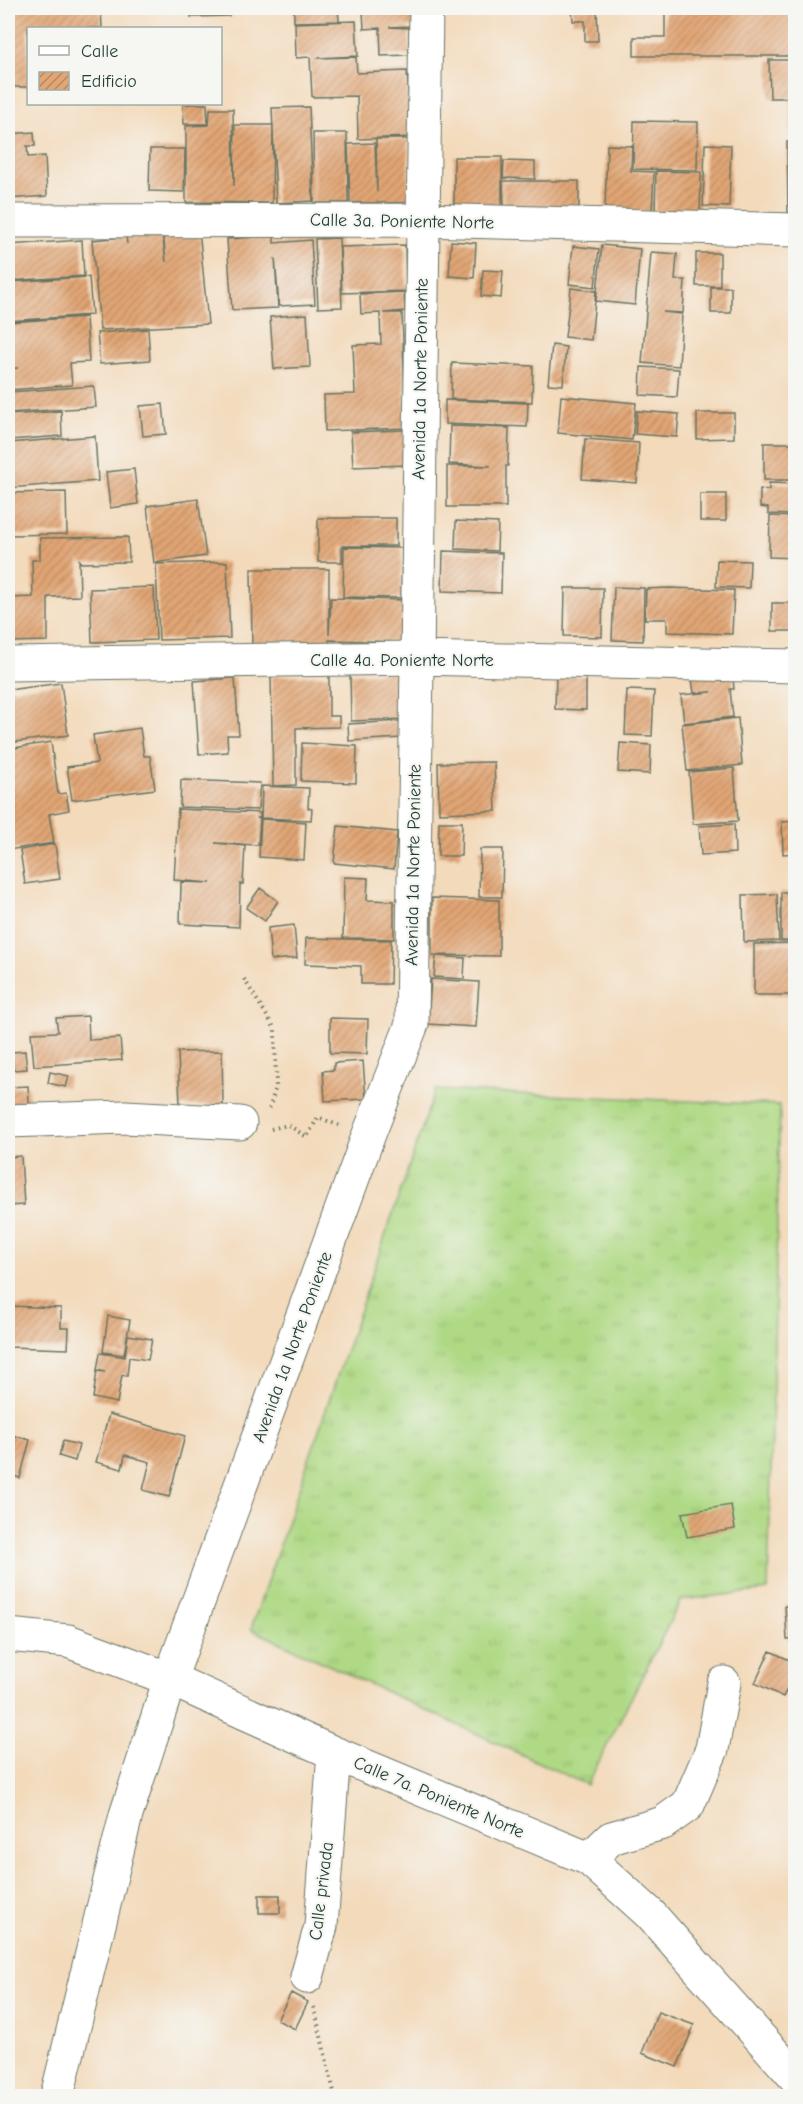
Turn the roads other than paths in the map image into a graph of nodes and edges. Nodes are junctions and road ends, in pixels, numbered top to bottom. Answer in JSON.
{"nodes":[{"id":1,"x":426,"y":8,"type":"edge"},
{"id":2,"x":423,"y":220,"type":"junction"},
{"id":3,"x":8,"y":221,"type":"edge"},
{"id":4,"x":795,"y":230,"type":"edge"},
{"id":5,"x":416,"y":658,"type":"junction"},
{"id":6,"x":8,"y":664,"type":"edge"},
{"id":7,"x":795,"y":666,"type":"edge"},
{"id":8,"x":8,"y":1121,"type":"edge"},
{"id":9,"x":253,"y":1122,"type":"road end"},
{"id":10,"x":8,"y":1635,"type":"edge"},
{"id":11,"x":171,"y":1679,"type":"junction"},
{"id":12,"x":724,"y":1683,"type":"dead end"},
{"id":13,"x":334,"y":1753,"type":"junction"},
{"id":14,"x":589,"y":1859,"type":"junction"},
{"id":15,"x":307,"y":1977,"type":"road end"},
{"id":16,"x":795,"y":2079,"type":"edge"},
{"id":17,"x":57,"y":2097,"type":"edge"}],
"edges":[{"from":1,"to":2,"type":"street","name":"Avenida 1a Norte Poniente"},
{"from":2,"to":3,"type":"street","name":"Calle 3a. Poniente Norte"},
{"from":2,"to":4,"type":"street","name":"Calle 3a. Poniente Norte"},
{"from":2,"to":5,"type":"street","name":"Avenida 1a Norte Poniente"},
{"from":5,"to":6,"type":"street","name":"Calle 4a. Poniente Norte"},
{"from":5,"to":7,"type":"street","name":"Calle 4a. Poniente Norte"},
{"from":5,"to":11,"type":"street","name":"Avenida 1a Norte Poniente"},
{"from":8,"to":9,"type":"street"},
{"from":10,"to":11,"type":"street","name":"Calle 7a. Poniente Norte"},
{"from":11,"to":13,"type":"street","name":"Calle 7a. Poniente Norte"},
{"from":11,"to":17,"type":"street","name":"Avenida 1a Norte Poniente"},
{"from":12,"to":14,"type":"street"},
{"from":13,"to":14,"type":"street","name":"Calle 7a. Poniente Norte"},
{"from":13,"to":15,"type":"street","name":"Calle privada"},
{"from":14,"to":16,"type":"street","name":"Calle 7a. Poniente Norte"}]}
